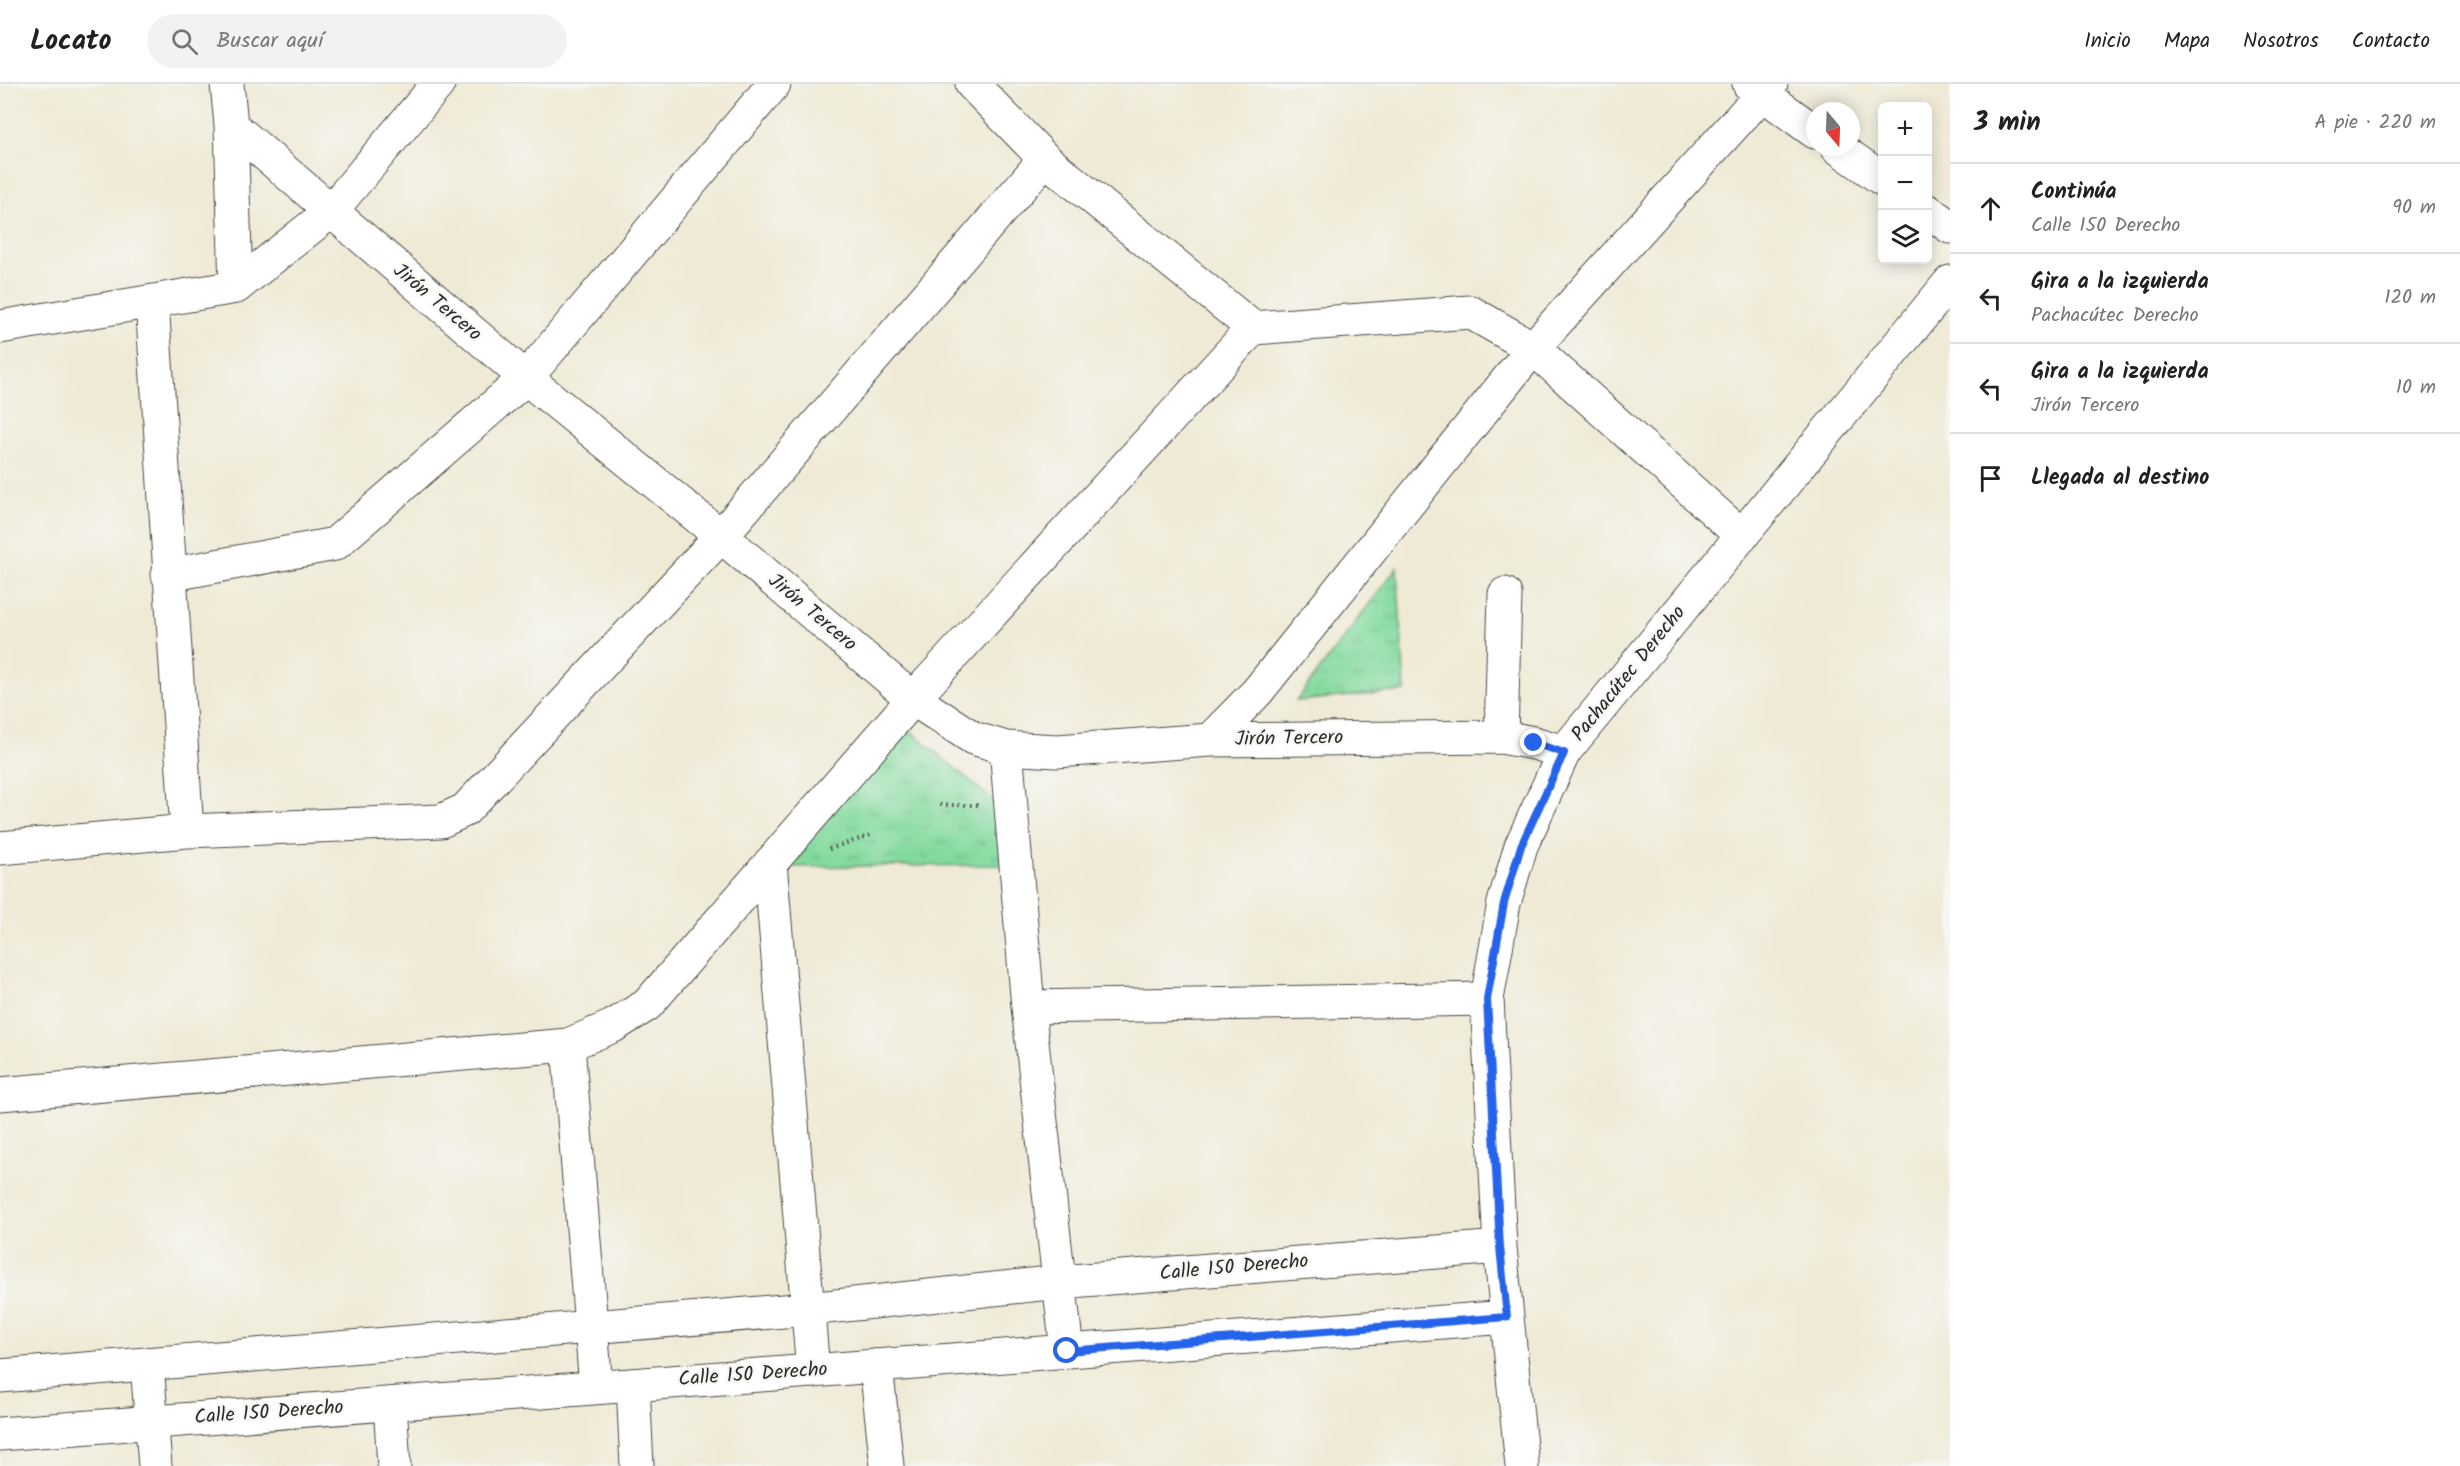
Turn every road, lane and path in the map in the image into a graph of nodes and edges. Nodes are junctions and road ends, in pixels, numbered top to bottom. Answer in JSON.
{"nodes":[{"id":1,"x":227,"y":84,"type":"edge"},
{"id":2,"x":438,"y":84,"type":"edge"},
{"id":3,"x":774,"y":84,"type":"edge"},
{"id":4,"x":972,"y":84,"type":"edge"},
{"id":5,"x":1761,"y":87,"type":"edge"},
{"id":6,"x":1806,"y":124,"type":"edge"},
{"id":7,"x":231,"y":125,"type":"junction"},
{"id":8,"x":1850,"y":156,"type":"edge"},
{"id":9,"x":1045,"y":159,"type":"junction"},
{"id":10,"x":1878,"y":176,"type":"edge"},
{"id":11,"x":330,"y":212,"type":"junction"},
{"id":12,"x":1932,"y":214,"type":"edge"},
{"id":13,"x":1950,"y":227,"type":"edge"},
{"id":14,"x":1950,"y":282,"type":"edge"},
{"id":15,"x":236,"y":287,"type":"junction"},
{"id":16,"x":152,"y":302,"type":"junction"},
{"id":17,"x":0,"y":327,"type":"edge"},
{"id":18,"x":1253,"y":328,"type":"junction"},
{"id":19,"x":1533,"y":348,"type":"junction"},
{"id":20,"x":526,"y":378,"type":"junction"},
{"id":21,"x":721,"y":536,"type":"junction"},
{"id":22,"x":1742,"y":536,"type":"junction"},
{"id":23,"x":168,"y":575,"type":"junction"},
{"id":24,"x":1505,"y":594,"type":"dead end"},
{"id":25,"x":913,"y":699,"type":"junction"},
{"id":26,"x":1501,"y":737,"type":"junction"},
{"id":27,"x":1210,"y":740,"type":"junction"},
{"id":28,"x":1006,"y":748,"type":"junction"},
{"id":29,"x":1564,"y":753,"type":"junction"},
{"id":30,"x":940,"y":805,"type":"dead end"},
{"id":31,"x":984,"y":805,"type":"dead end"},
{"id":32,"x":187,"y":831,"type":"junction"},
{"id":33,"x":0,"y":848,"type":"edge"},
{"id":34,"x":770,"y":863,"type":"junction"},
{"id":35,"x":1487,"y":999,"type":"junction"},
{"id":36,"x":1028,"y":1007,"type":"junction"},
{"id":37,"x":568,"y":1045,"type":"junction"},
{"id":38,"x":0,"y":1094,"type":"edge"},
{"id":39,"x":1500,"y":1247,"type":"junction"},
{"id":40,"x":1059,"y":1282,"type":"junction"},
{"id":41,"x":808,"y":1309,"type":"junction"},
{"id":42,"x":1507,"y":1317,"type":"junction"},
{"id":43,"x":591,"y":1326,"type":"junction"},
{"id":44,"x":1067,"y":1351,"type":"junction"},
{"id":45,"x":147,"y":1364,"type":"junction"},
{"id":46,"x":876,"y":1366,"type":"junction"},
{"id":47,"x":813,"y":1371,"type":"junction"},
{"id":48,"x":0,"y":1376,"type":"edge"},
{"id":49,"x":633,"y":1385,"type":"junction"},
{"id":50,"x":596,"y":1388,"type":"junction"},
{"id":51,"x":390,"y":1404,"type":"junction"},
{"id":52,"x":152,"y":1422,"type":"junction"},
{"id":53,"x":0,"y":1434,"type":"edge"},
{"id":54,"x":155,"y":1466,"type":"edge"},
{"id":55,"x":394,"y":1466,"type":"edge"},
{"id":56,"x":637,"y":1466,"type":"edge"},
{"id":57,"x":887,"y":1466,"type":"edge"},
{"id":58,"x":1522,"y":1466,"type":"edge"}],
"edges":[{"from":1,"to":7,"type":"street"},
{"from":2,"to":11,"type":"street"},
{"from":3,"to":20,"type":"street"},
{"from":4,"to":9,"type":"street"},
{"from":5,"to":6,"type":"street"},
{"from":5,"to":19,"type":"street"},
{"from":7,"to":11,"type":"street","name":"Jirón Tercero"},
{"from":7,"to":15,"type":"street"},
{"from":8,"to":10,"type":"street"},
{"from":9,"to":18,"type":"street"},
{"from":9,"to":21,"type":"street"},
{"from":11,"to":15,"type":"street"},
{"from":11,"to":20,"type":"street","name":"Jirón Tercero"},
{"from":12,"to":13,"type":"street"},
{"from":14,"to":22,"type":"street","name":"Pachacútec Derecho"},
{"from":15,"to":16,"type":"street"},
{"from":16,"to":17,"type":"street"},
{"from":16,"to":23,"type":"street"},
{"from":18,"to":19,"type":"street"},
{"from":18,"to":25,"type":"street"},
{"from":19,"to":22,"type":"street"},
{"from":19,"to":27,"type":"street"},
{"from":20,"to":21,"type":"street","name":"Jirón Tercero"},
{"from":20,"to":23,"type":"street"},
{"from":21,"to":25,"type":"street","name":"Jirón Tercero"},
{"from":21,"to":32,"type":"street"},
{"from":22,"to":29,"type":"street","name":"Pachacútec Derecho"},
{"from":23,"to":32,"type":"street"},
{"from":24,"to":26,"type":"street"},
{"from":25,"to":28,"type":"street","name":"Jirón Tercero"},
{"from":25,"to":34,"type":"street"},
{"from":26,"to":27,"type":"street","name":"Jirón Tercero"},
{"from":26,"to":29,"type":"street","name":"Jirón Tercero"},
{"from":27,"to":28,"type":"street","name":"Jirón Tercero"},
{"from":28,"to":36,"type":"street"},
{"from":29,"to":35,"type":"street","name":"Pachacútec Derecho"},
{"from":30,"to":31,"type":"path"},
{"from":32,"to":33,"type":"street"},
{"from":34,"to":37,"type":"street"},
{"from":34,"to":41,"type":"street"},
{"from":35,"to":36,"type":"street"},
{"from":35,"to":39,"type":"street","name":"Pachacútec Derecho"},
{"from":36,"to":40,"type":"street"},
{"from":37,"to":38,"type":"street"},
{"from":37,"to":43,"type":"street"},
{"from":39,"to":40,"type":"street","name":"Calle 150 Derecho"},
{"from":39,"to":42,"type":"street","name":"Pachacútec Derecho"},
{"from":40,"to":41,"type":"street","name":"Calle 150 Derecho"},
{"from":40,"to":44,"type":"street"},
{"from":41,"to":43,"type":"street","name":"Calle 150 Derecho"},
{"from":41,"to":47,"type":"street"},
{"from":42,"to":44,"type":"street","name":"Calle 150 Derecho"},
{"from":42,"to":58,"type":"street","name":"Pachacútec Derecho"},
{"from":43,"to":45,"type":"street","name":"Calle 150 Derecho"},
{"from":43,"to":50,"type":"street"},
{"from":44,"to":46,"type":"street","name":"Calle 150 Derecho"},
{"from":45,"to":48,"type":"street","name":"Calle 150 Derecho"},
{"from":45,"to":52,"type":"street"},
{"from":46,"to":47,"type":"street","name":"Calle 150 Derecho"},
{"from":46,"to":57,"type":"street"},
{"from":47,"to":49,"type":"street","name":"Calle 150 Derecho"},
{"from":49,"to":50,"type":"street","name":"Calle 150 Derecho"},
{"from":49,"to":56,"type":"street"},
{"from":50,"to":51,"type":"street","name":"Calle 150 Derecho"},
{"from":51,"to":52,"type":"street","name":"Calle 150 Derecho"},
{"from":51,"to":55,"type":"street"},
{"from":52,"to":53,"type":"street","name":"Calle 150 Derecho"},
{"from":52,"to":54,"type":"street"}]}
